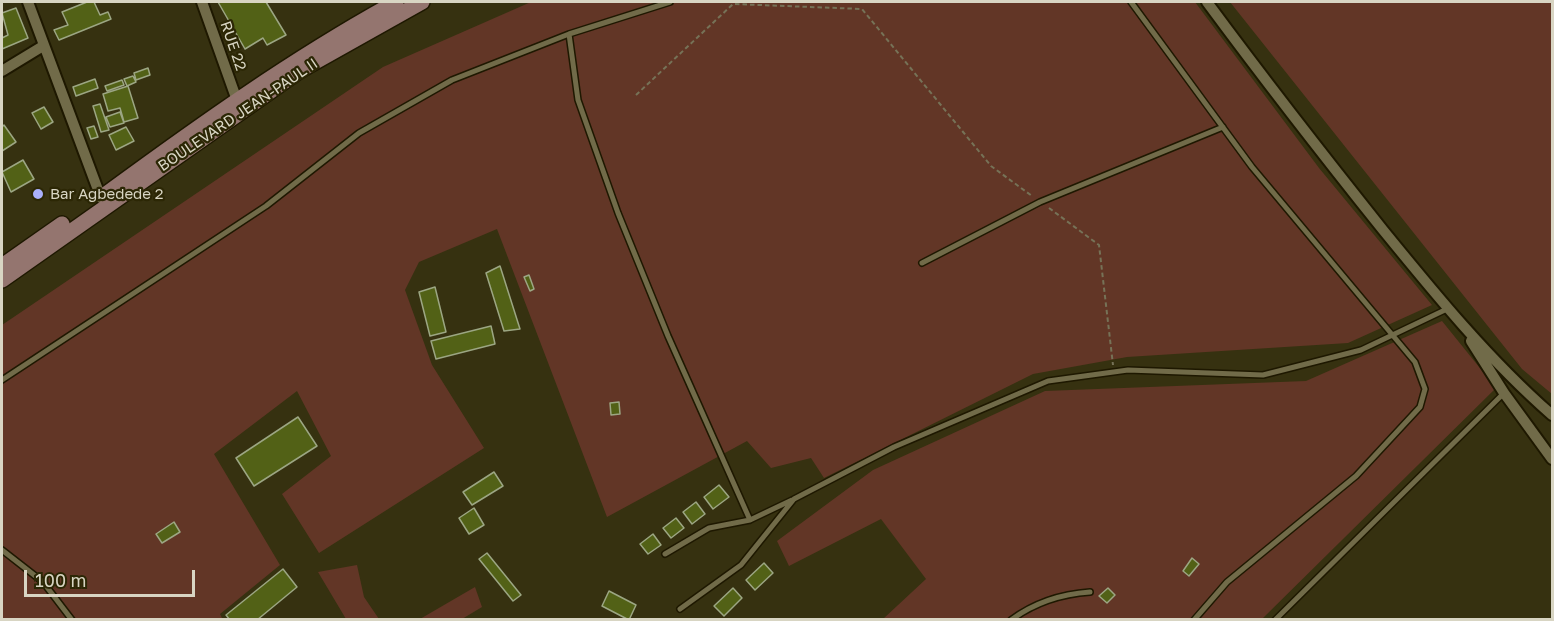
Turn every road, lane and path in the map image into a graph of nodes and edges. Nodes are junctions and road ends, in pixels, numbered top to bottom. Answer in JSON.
{"nodes":[{"id":1,"x":28,"y":2,"type":"edge"},
{"id":2,"x":202,"y":2,"type":"edge"},
{"id":3,"x":396,"y":2,"type":"edge"},
{"id":4,"x":422,"y":2,"type":"edge"},
{"id":5,"x":670,"y":2,"type":"edge"},
{"id":6,"x":1131,"y":2,"type":"edge"},
{"id":7,"x":1207,"y":2,"type":"edge"},
{"id":8,"x":569,"y":34,"type":"junction"},
{"id":9,"x":43,"y":46,"type":"junction"},
{"id":10,"x":2,"y":71,"type":"edge"},
{"id":11,"x":636,"y":95,"type":"dead end"},
{"id":12,"x":239,"y":105,"type":"junction"},
{"id":13,"x":1223,"y":127,"type":"junction"},
{"id":14,"x":101,"y":198,"type":"junction"},
{"id":15,"x":1040,"y":202,"type":"junction"},
{"id":16,"x":922,"y":263,"type":"dead end"},
{"id":17,"x":2,"y":266,"type":"edge"},
{"id":18,"x":2,"y":280,"type":"edge"},
{"id":19,"x":1447,"y":309,"type":"junction"},
{"id":20,"x":1466,"y":329,"type":"junction"},
{"id":21,"x":1392,"y":336,"type":"junction"},
{"id":22,"x":1114,"y":372,"type":"junction"},
{"id":23,"x":2,"y":380,"type":"edge"},
{"id":24,"x":1504,"y":393,"type":"junction"},
{"id":25,"x":1552,"y":415,"type":"edge"},
{"id":26,"x":1552,"y":459,"type":"edge"},
{"id":27,"x":794,"y":499,"type":"junction"},
{"id":28,"x":750,"y":520,"type":"junction"},
{"id":29,"x":2,"y":550,"type":"edge"},
{"id":30,"x":665,"y":554,"type":"dead end"},
{"id":31,"x":1090,"y":592,"type":"dead end"},
{"id":32,"x":681,"y":609,"type":"dead end"},
{"id":33,"x":72,"y":620,"type":"edge"},
{"id":34,"x":1011,"y":620,"type":"edge"},
{"id":35,"x":1194,"y":620,"type":"edge"},
{"id":36,"x":1275,"y":620,"type":"edge"}],
"edges":[{"from":1,"to":9,"type":"street"},
{"from":2,"to":12,"type":"street","name":"RUE 22"},
{"from":3,"to":12,"type":"main road","name":"BOULEVARD JEAN-PAUL II"},
{"from":4,"to":12,"type":"main road","name":"BOULEVARD JEAN-PAUL II"},
{"from":5,"to":8,"type":"lane"},
{"from":6,"to":13,"type":"lane"},
{"from":7,"to":19,"type":"street"},
{"from":8,"to":23,"type":"lane"},
{"from":8,"to":28,"type":"lane"},
{"from":9,"to":10,"type":"street"},
{"from":9,"to":14,"type":"street"},
{"from":11,"to":15,"type":"path"},
{"from":12,"to":14,"type":"main road","name":"BOULEVARD JEAN-PAUL II"},
{"from":12,"to":18,"type":"main road","name":"BOULEVARD JEAN-PAUL II"},
{"from":13,"to":15,"type":"lane"},
{"from":13,"to":21,"type":"lane"},
{"from":14,"to":17,"type":"main road","name":"BOULEVARD JEAN-PAUL II"},
{"from":15,"to":16,"type":"lane"},
{"from":15,"to":22,"type":"path"},
{"from":19,"to":20,"type":"street"},
{"from":19,"to":21,"type":"lane"},
{"from":20,"to":24,"type":"street"},
{"from":20,"to":25,"type":"street"},
{"from":21,"to":22,"type":"lane"},
{"from":21,"to":35,"type":"lane"},
{"from":22,"to":27,"type":"lane"},
{"from":24,"to":26,"type":"street"},
{"from":24,"to":36,"type":"lane"},
{"from":27,"to":28,"type":"lane"},
{"from":27,"to":32,"type":"lane"},
{"from":28,"to":30,"type":"lane"},
{"from":29,"to":33,"type":"lane"},
{"from":31,"to":34,"type":"lane"}]}
